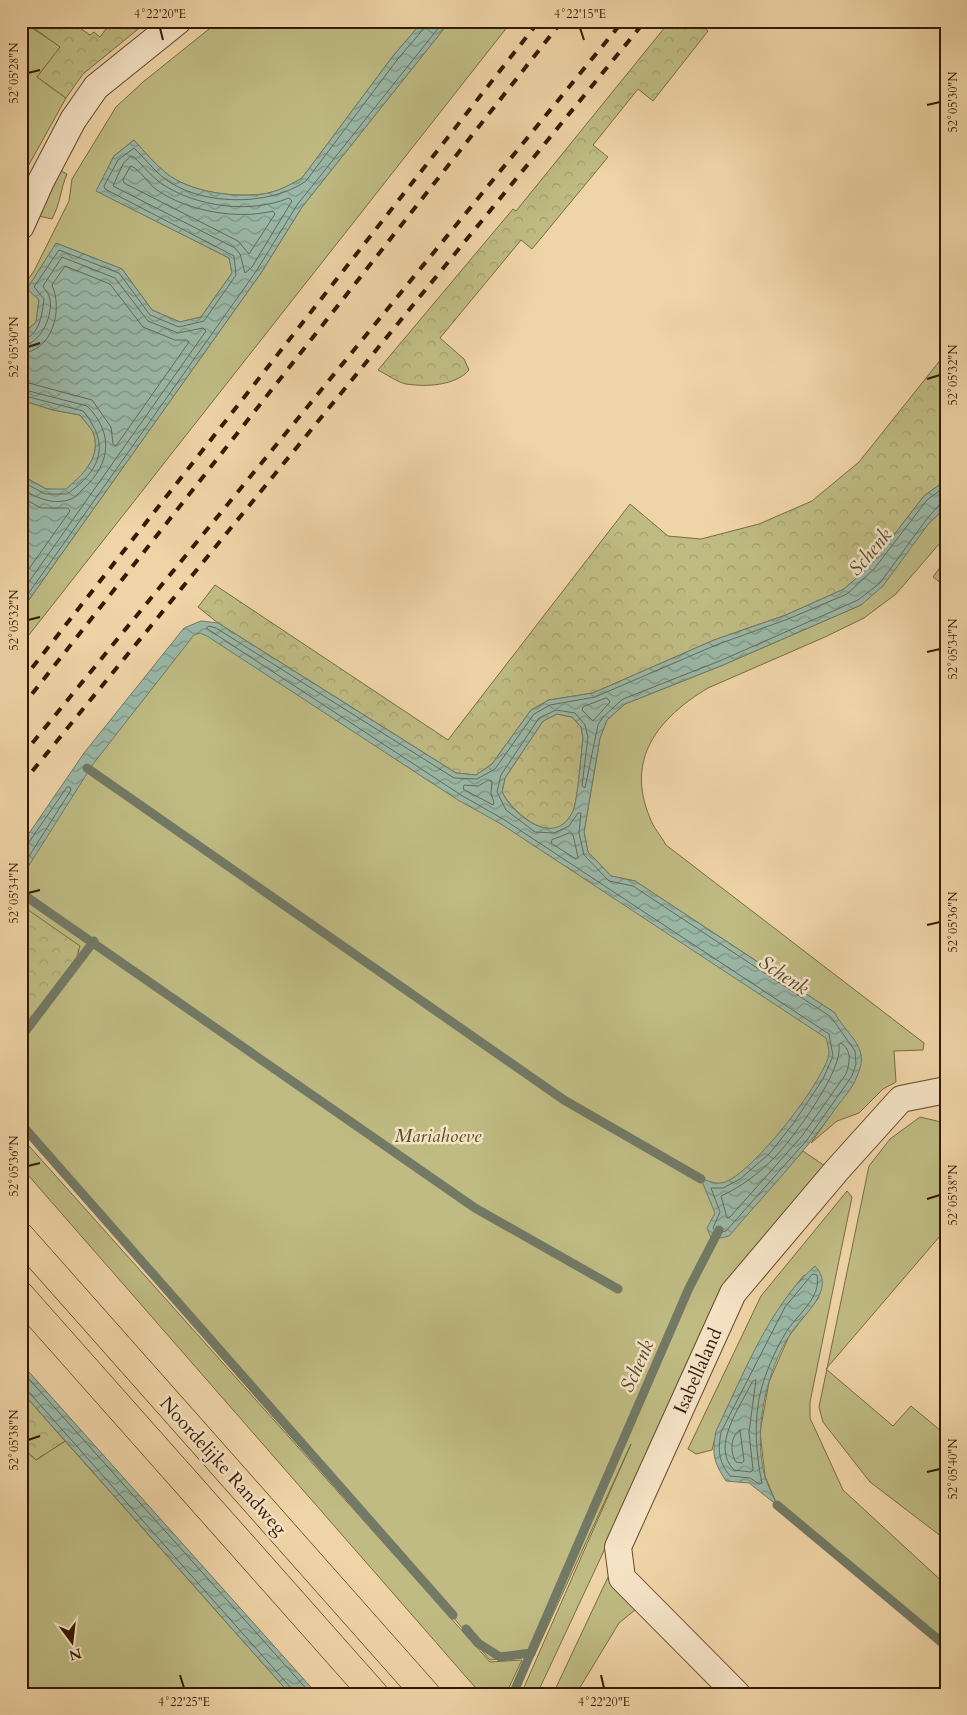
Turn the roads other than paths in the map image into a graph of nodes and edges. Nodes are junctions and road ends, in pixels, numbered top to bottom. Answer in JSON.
{"nodes":[{"id":1,"x":178,"y":21,"type":"edge"},
{"id":2,"x":21,"y":226,"type":"edge"},
{"id":3,"x":946,"y":1090,"type":"edge"},
{"id":4,"x":21,"y":1237,"type":"edge"},
{"id":5,"x":21,"y":1296,"type":"edge"},
{"id":6,"x":374,"y":1694,"type":"edge"},
{"id":7,"x":426,"y":1694,"type":"edge"},
{"id":8,"x":737,"y":1694,"type":"edge"}],
"edges":[{"from":1,"to":2,"type":"street"},
{"from":3,"to":8,"type":"street","name":"Isabellaland"},
{"from":4,"to":7,"type":"main road","name":"Noordelijke Randweg"},
{"from":5,"to":6,"type":"main road","name":"Noordelijke Randweg"}]}
